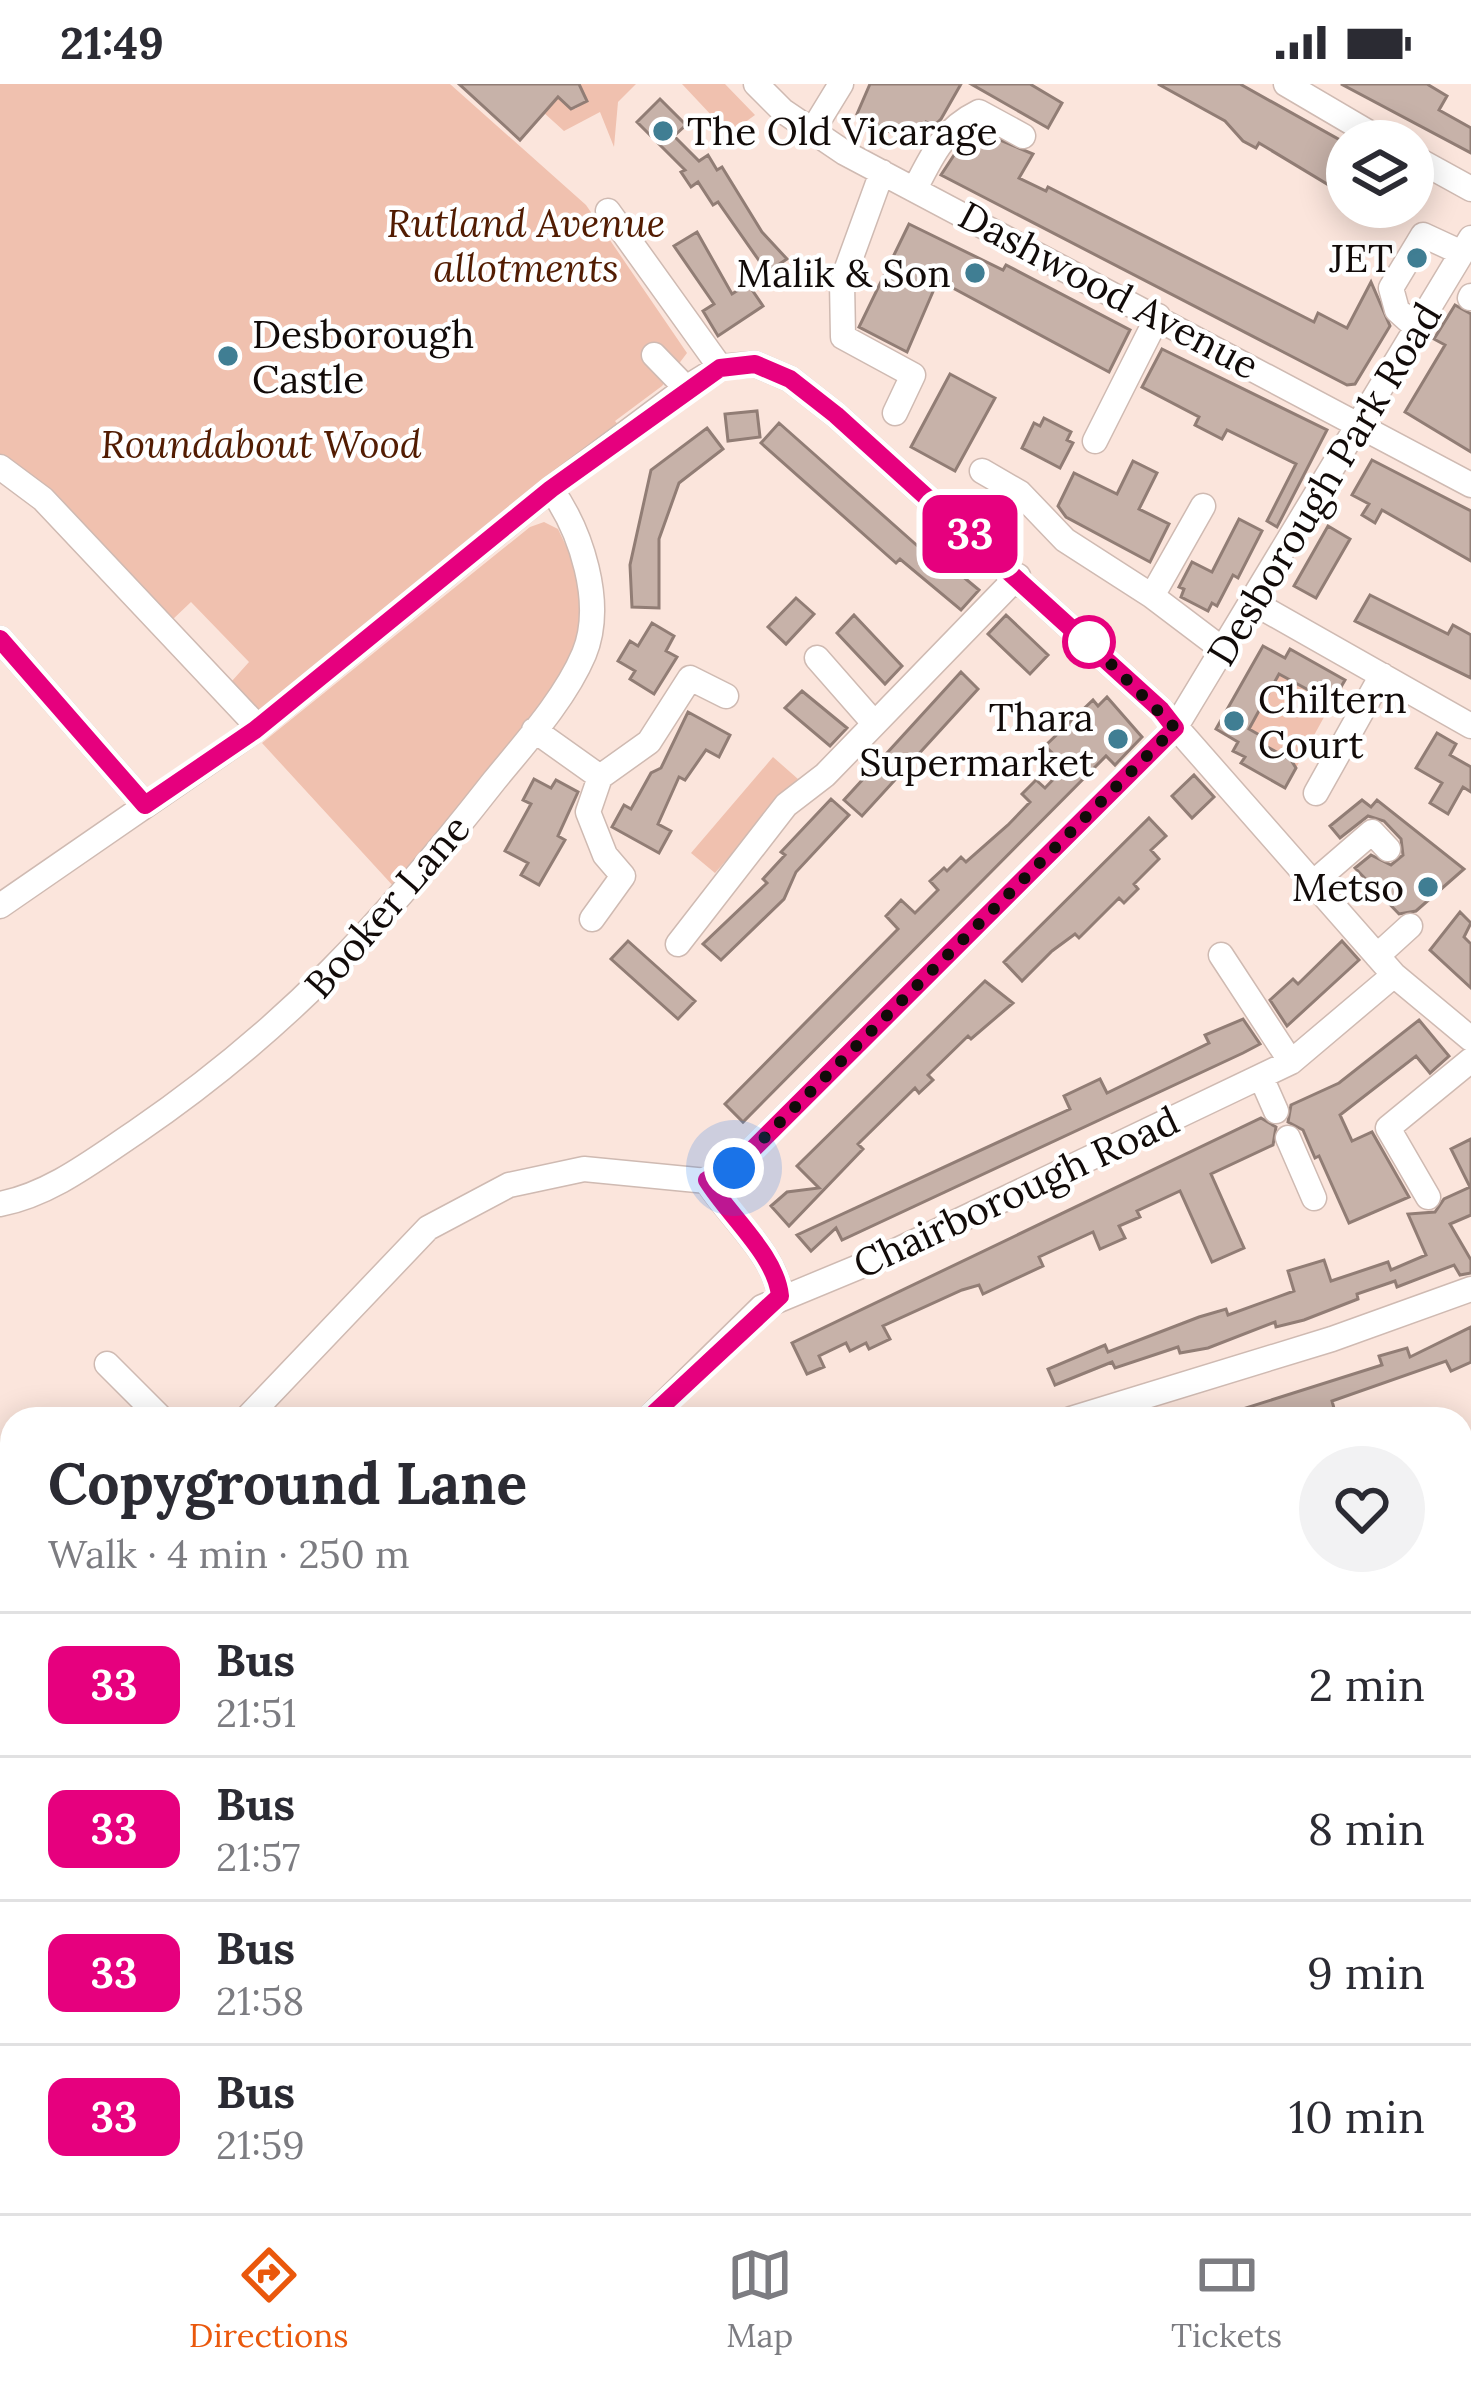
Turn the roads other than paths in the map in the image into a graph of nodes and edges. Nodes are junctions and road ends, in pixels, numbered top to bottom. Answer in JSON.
{"nodes":[{"id":1,"x":756,"y":84,"type":"edge"},
{"id":2,"x":842,"y":84,"type":"edge"},
{"id":3,"x":1286,"y":84,"type":"edge"},
{"id":4,"x":1347,"y":120,"type":"edge"},
{"id":5,"x":811,"y":133,"type":"junction"},
{"id":6,"x":1023,"y":136,"type":"dead end"},
{"id":7,"x":1434,"y":169,"type":"edge"},
{"id":8,"x":881,"y":172,"type":"junction"},
{"id":9,"x":915,"y":189,"type":"junction"},
{"id":10,"x":1471,"y":189,"type":"edge"},
{"id":11,"x":608,"y":211,"type":"dead end"},
{"id":12,"x":1467,"y":245,"type":"edge"},
{"id":13,"x":1158,"y":316,"type":"junction"},
{"id":14,"x":1418,"y":329,"type":"junction"},
{"id":15,"x":654,"y":356,"type":"dead end"},
{"id":16,"x":720,"y":368,"type":"junction"},
{"id":17,"x":686,"y":388,"type":"junction"},
{"id":18,"x":895,"y":413,"type":"dead end"},
{"id":19,"x":1363,"y":423,"type":"junction"},
{"id":20,"x":1095,"y":440,"type":"dead end"},
{"id":21,"x":0,"y":467,"type":"edge"},
{"id":22,"x":982,"y":471,"type":"dead end"},
{"id":23,"x":1471,"y":485,"type":"edge"},
{"id":24,"x":551,"y":489,"type":"junction"},
{"id":25,"x":1203,"y":506,"type":"dead end"},
{"id":26,"x":1018,"y":576,"type":"junction"},
{"id":27,"x":1152,"y":596,"type":"junction"},
{"id":28,"x":1254,"y":603,"type":"junction"},
{"id":29,"x":0,"y":639,"type":"edge"},
{"id":30,"x":1226,"y":652,"type":"junction"},
{"id":31,"x":817,"y":658,"type":"dead end"},
{"id":32,"x":1382,"y":675,"type":"junction"},
{"id":33,"x":726,"y":696,"type":"dead end"},
{"id":34,"x":874,"y":723,"type":"junction"},
{"id":35,"x":1471,"y":726,"type":"edge"},
{"id":36,"x":258,"y":727,"type":"junction"},
{"id":37,"x":1175,"y":728,"type":"junction"},
{"id":38,"x":534,"y":730,"type":"junction"},
{"id":39,"x":600,"y":777,"type":"junction"},
{"id":40,"x":1316,"y":793,"type":"dead end"},
{"id":41,"x":145,"y":805,"type":"junction"},
{"id":42,"x":1388,"y":849,"type":"dead end"},
{"id":43,"x":1314,"y":882,"type":"junction"},
{"id":44,"x":0,"y":906,"type":"edge"},
{"id":45,"x":592,"y":919,"type":"dead end"},
{"id":46,"x":1410,"y":926,"type":"dead end"},
{"id":47,"x":678,"y":944,"type":"dead end"},
{"id":48,"x":1221,"y":955,"type":"dead end"},
{"id":49,"x":1385,"y":965,"type":"junction"},
{"id":50,"x":1471,"y":1039,"type":"edge"},
{"id":51,"x":1471,"y":1060,"type":"edge"},
{"id":52,"x":1291,"y":1062,"type":"junction"},
{"id":53,"x":1261,"y":1077,"type":"junction"},
{"id":54,"x":1276,"y":1112,"type":"dead end"},
{"id":55,"x":1288,"y":1138,"type":"dead end"},
{"id":56,"x":707,"y":1180,"type":"junction"},
{"id":57,"x":1428,"y":1197,"type":"dead end"},
{"id":58,"x":1315,"y":1198,"type":"dead end"},
{"id":59,"x":0,"y":1204,"type":"edge"},
{"id":60,"x":1471,"y":1289,"type":"edge"},
{"id":61,"x":780,"y":1296,"type":"junction"},
{"id":62,"x":107,"y":1364,"type":"dead end"},
{"id":63,"x":150,"y":1407,"type":"edge"},
{"id":64,"x":257,"y":1407,"type":"edge"},
{"id":65,"x":661,"y":1407,"type":"edge"},
{"id":66,"x":1110,"y":1407,"type":"edge"}],
"edges":[{"from":1,"to":5,"type":"street","name":"Dashwood Avenue"},
{"from":2,"to":5,"type":"street"},
{"from":3,"to":4,"type":"street"},
{"from":5,"to":8,"type":"street","name":"Dashwood Avenue"},
{"from":6,"to":9,"type":"street"},
{"from":7,"to":10,"type":"street"},
{"from":8,"to":9,"type":"street","name":"Dashwood Avenue"},
{"from":8,"to":18,"type":"street"},
{"from":9,"to":13,"type":"street","name":"Dashwood Avenue"},
{"from":11,"to":16,"type":"street"},
{"from":12,"to":14,"type":"street","name":"Desborough Park Road"},
{"from":12,"to":14,"type":"street"},
{"from":13,"to":19,"type":"street","name":"Dashwood Avenue"},
{"from":13,"to":20,"type":"street"},
{"from":14,"to":19,"type":"street","name":"Desborough Park Road"},
{"from":15,"to":17,"type":"street"},
{"from":16,"to":17,"type":"street"},
{"from":16,"to":26,"type":"street"},
{"from":17,"to":24,"type":"street"},
{"from":19,"to":23,"type":"street","name":"Dashwood Avenue"},
{"from":19,"to":28,"type":"street","name":"Desborough Park Road"},
{"from":21,"to":36,"type":"street"},
{"from":22,"to":27,"type":"street"},
{"from":24,"to":36,"type":"street"},
{"from":24,"to":38,"type":"street","name":"Booker Lane"},
{"from":25,"to":27,"type":"street"},
{"from":26,"to":34,"type":"street"},
{"from":26,"to":37,"type":"street"},
{"from":27,"to":30,"type":"street"},
{"from":28,"to":30,"type":"street","name":"Desborough Park Road"},
{"from":28,"to":32,"type":"street"},
{"from":29,"to":41,"type":"street"},
{"from":30,"to":37,"type":"street","name":"Desborough Park Road"},
{"from":31,"to":34,"type":"street"},
{"from":32,"to":35,"type":"street"},
{"from":32,"to":40,"type":"street"},
{"from":33,"to":39,"type":"street"},
{"from":34,"to":47,"type":"street"},
{"from":36,"to":41,"type":"street"},
{"from":37,"to":43,"type":"street"},
{"from":37,"to":56,"type":"street","name":"Desborough Park Road"},
{"from":38,"to":39,"type":"street"},
{"from":38,"to":59,"type":"street","name":"Booker Lane"},
{"from":39,"to":45,"type":"street"},
{"from":41,"to":44,"type":"street"},
{"from":42,"to":43,"type":"street"},
{"from":43,"to":49,"type":"street"},
{"from":46,"to":49,"type":"street","name":"Chairborough Road"},
{"from":48,"to":52,"type":"street"},
{"from":49,"to":50,"type":"street"},
{"from":49,"to":52,"type":"street","name":"Chairborough Road"},
{"from":51,"to":57,"type":"street"},
{"from":52,"to":53,"type":"street","name":"Chairborough Road"},
{"from":53,"to":54,"type":"street"},
{"from":53,"to":61,"type":"street","name":"Chairborough Road"},
{"from":55,"to":58,"type":"street"},
{"from":56,"to":61,"type":"street"},
{"from":56,"to":64,"type":"street"},
{"from":60,"to":66,"type":"street"},
{"from":61,"to":65,"type":"street","name":"Chairborough Road"},
{"from":62,"to":63,"type":"street"}]}
